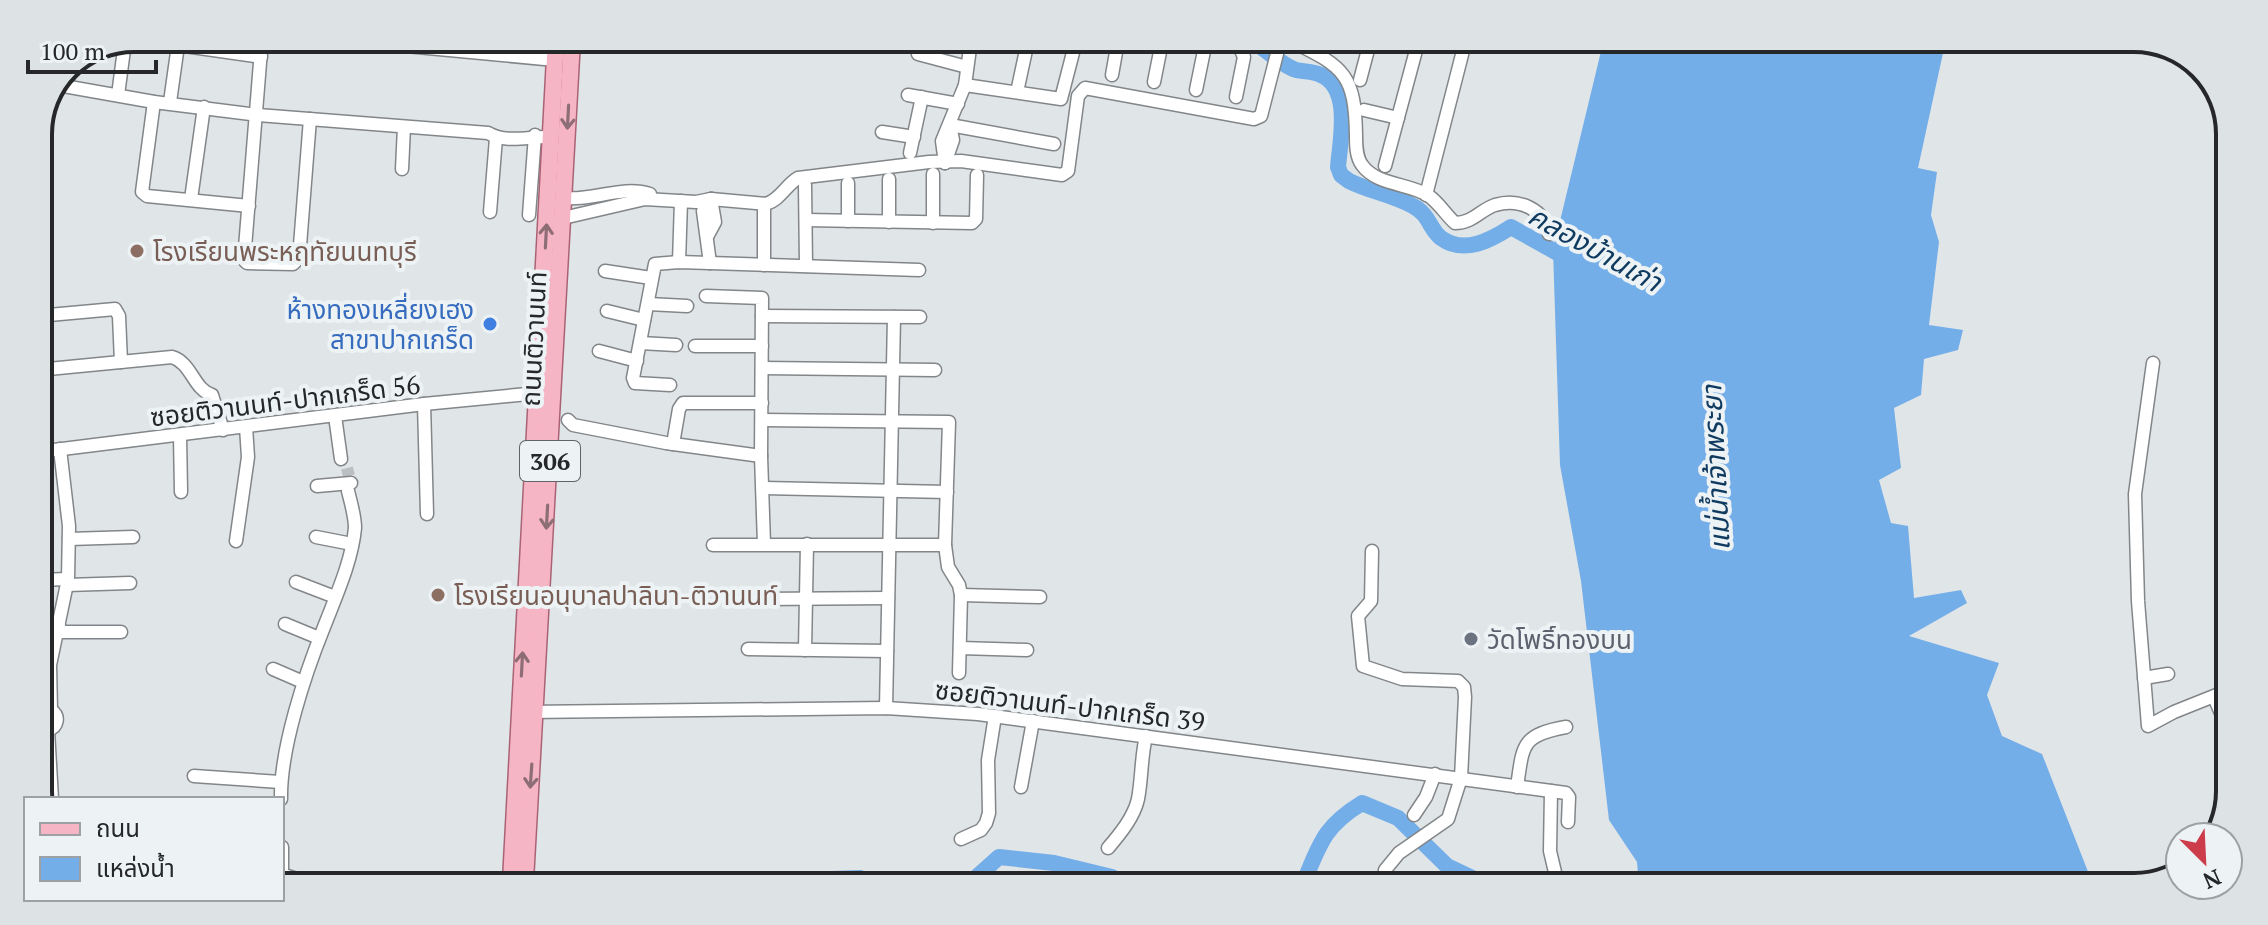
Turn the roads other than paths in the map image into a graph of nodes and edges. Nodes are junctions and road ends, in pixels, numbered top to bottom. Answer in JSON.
{"nodes":[{"id":1,"x":178,"y":52,"type":"edge"},
{"id":2,"x":234,"y":52,"type":"edge"},
{"id":3,"x":261,"y":52,"type":"edge"},
{"id":4,"x":470,"y":52,"type":"edge"},
{"id":5,"x":555,"y":52,"type":"edge"},
{"id":6,"x":571,"y":52,"type":"edge"},
{"id":7,"x":969,"y":52,"type":"edge"},
{"id":8,"x":1026,"y":52,"type":"edge"},
{"id":9,"x":1073,"y":52,"type":"edge"},
{"id":10,"x":1116,"y":52,"type":"edge"},
{"id":11,"x":1160,"y":52,"type":"edge"},
{"id":12,"x":1204,"y":52,"type":"edge"},
{"id":13,"x":1243,"y":52,"type":"edge"},
{"id":14,"x":1277,"y":52,"type":"edge"},
{"id":15,"x":1325,"y":52,"type":"edge"},
{"id":16,"x":1367,"y":52,"type":"edge"},
{"id":17,"x":1416,"y":52,"type":"edge"},
{"id":18,"x":1463,"y":52,"type":"edge"},
{"id":19,"x":124,"y":53,"type":"edge"},
{"id":20,"x":918,"y":54,"type":"dead end"},
{"id":21,"x":261,"y":57,"type":"junction"},
{"id":22,"x":555,"y":60,"type":"junction"},
{"id":23,"x":967,"y":67,"type":"junction"},
{"id":24,"x":1112,"y":75,"type":"dead end"},
{"id":25,"x":1360,"y":80,"type":"dead end"},
{"id":26,"x":1154,"y":82,"type":"dead end"},
{"id":27,"x":965,"y":85,"type":"junction"},
{"id":28,"x":67,"y":87,"type":"edge"},
{"id":29,"x":1196,"y":90,"type":"dead end"},
{"id":30,"x":1017,"y":92,"type":"junction"},
{"id":31,"x":118,"y":95,"type":"junction"},
{"id":32,"x":908,"y":95,"type":"dead end"},
{"id":33,"x":922,"y":97,"type":"junction"},
{"id":34,"x":1236,"y":97,"type":"dead end"},
{"id":35,"x":154,"y":102,"type":"junction"},
{"id":36,"x":170,"y":102,"type":"junction"},
{"id":37,"x":958,"y":104,"type":"junction"},
{"id":38,"x":204,"y":107,"type":"junction"},
{"id":39,"x":1364,"y":110,"type":"dead end"},
{"id":40,"x":258,"y":115,"type":"junction"},
{"id":41,"x":1398,"y":118,"type":"junction"},
{"id":42,"x":310,"y":119,"type":"junction"},
{"id":43,"x":950,"y":125,"type":"junction"},
{"id":44,"x":404,"y":127,"type":"junction"},
{"id":45,"x":882,"y":132,"type":"dead end"},
{"id":46,"x":492,"y":136,"type":"junction"},
{"id":47,"x":540,"y":136,"type":"junction"},
{"id":48,"x":914,"y":137,"type":"junction"},
{"id":49,"x":1054,"y":144,"type":"dead end"},
{"id":50,"x":910,"y":153,"type":"dead end"},
{"id":51,"x":945,"y":163,"type":"junction"},
{"id":52,"x":1385,"y":166,"type":"dead end"},
{"id":53,"x":402,"y":169,"type":"dead end"},
{"id":54,"x":933,"y":174,"type":"dead end"},
{"id":55,"x":977,"y":175,"type":"dead end"},
{"id":56,"x":889,"y":179,"type":"dead end"},
{"id":57,"x":848,"y":183,"type":"dead end"},
{"id":58,"x":805,"y":185,"type":"dead end"},
{"id":59,"x":1426,"y":195,"type":"junction"},
{"id":60,"x":565,"y":198,"type":"junction"},
{"id":61,"x":191,"y":199,"type":"junction"},
{"id":62,"x":711,"y":199,"type":"junction"},
{"id":63,"x":659,"y":200,"type":"junction"},
{"id":64,"x":681,"y":201,"type":"junction"},
{"id":65,"x":249,"y":206,"type":"junction"},
{"id":66,"x":764,"y":209,"type":"dead end"},
{"id":67,"x":490,"y":212,"type":"dead end"},
{"id":68,"x":529,"y":215,"type":"dead end"},
{"id":69,"x":563,"y":218,"type":"junction"},
{"id":70,"x":806,"y":220,"type":"junction"},
{"id":71,"x":848,"y":221,"type":"junction"},
{"id":72,"x":889,"y":222,"type":"junction"},
{"id":73,"x":933,"y":223,"type":"junction"},
{"id":74,"x":1549,"y":234,"type":"dead end"},
{"id":75,"x":679,"y":262,"type":"junction"},
{"id":76,"x":710,"y":263,"type":"junction"},
{"id":77,"x":764,"y":265,"type":"junction"},
{"id":78,"x":806,"y":266,"type":"junction"},
{"id":79,"x":919,"y":270,"type":"dead end"},
{"id":80,"x":605,"y":271,"type":"dead end"},
{"id":81,"x":651,"y":278,"type":"junction"},
{"id":82,"x":706,"y":296,"type":"dead end"},
{"id":83,"x":648,"y":304,"type":"junction"},
{"id":84,"x":687,"y":306,"type":"dead end"},
{"id":85,"x":607,"y":311,"type":"dead end"},
{"id":86,"x":52,"y":315,"type":"edge"},
{"id":87,"x":762,"y":316,"type":"junction"},
{"id":88,"x":894,"y":317,"type":"junction"},
{"id":89,"x":920,"y":317,"type":"dead end"},
{"id":90,"x":644,"y":320,"type":"junction"},
{"id":91,"x":640,"y":343,"type":"junction"},
{"id":92,"x":676,"y":345,"type":"dead end"},
{"id":93,"x":695,"y":346,"type":"dead end"},
{"id":94,"x":762,"y":346,"type":"junction"},
{"id":95,"x":599,"y":351,"type":"dead end"},
{"id":96,"x":637,"y":361,"type":"junction"},
{"id":97,"x":121,"y":362,"type":"junction"},
{"id":98,"x":2153,"y":363,"type":"dead end"},
{"id":99,"x":762,"y":368,"type":"junction"},
{"id":100,"x":52,"y":369,"type":"edge"},
{"id":101,"x":893,"y":369,"type":"junction"},
{"id":102,"x":935,"y":370,"type":"dead end"},
{"id":103,"x":670,"y":385,"type":"dead end"},
{"id":104,"x":538,"y":393,"type":"junction"},
{"id":105,"x":762,"y":403,"type":"junction"},
{"id":106,"x":424,"y":404,"type":"junction"},
{"id":107,"x":335,"y":416,"type":"junction"},
{"id":108,"x":560,"y":418,"type":"junction"},
{"id":109,"x":762,"y":420,"type":"junction"},
{"id":110,"x":893,"y":421,"type":"junction"},
{"id":111,"x":246,"y":427,"type":"junction"},
{"id":112,"x":223,"y":430,"type":"junction"},
{"id":113,"x":180,"y":436,"type":"junction"},
{"id":114,"x":673,"y":444,"type":"junction"},
{"id":115,"x":60,"y":449,"type":"junction"},
{"id":116,"x":52,"y":450,"type":"edge"},
{"id":117,"x":761,"y":456,"type":"junction"},
{"id":118,"x":345,"y":476,"type":"junction"},
{"id":119,"x":317,"y":486,"type":"dead end"},
{"id":120,"x":764,"y":488,"type":"junction"},
{"id":121,"x":892,"y":491,"type":"junction"},
{"id":122,"x":181,"y":492,"type":"dead end"},
{"id":123,"x":947,"y":492,"type":"junction"},
{"id":124,"x":427,"y":514,"type":"dead end"},
{"id":125,"x":133,"y":537,"type":"dead end"},
{"id":126,"x":316,"y":537,"type":"dead end"},
{"id":127,"x":69,"y":539,"type":"junction"},
{"id":128,"x":236,"y":541,"type":"dead end"},
{"id":129,"x":352,"y":544,"type":"junction"},
{"id":130,"x":764,"y":544,"type":"junction"},
{"id":131,"x":807,"y":544,"type":"junction"},
{"id":132,"x":713,"y":545,"type":"dead end"},
{"id":133,"x":888,"y":545,"type":"junction"},
{"id":134,"x":945,"y":545,"type":"junction"},
{"id":135,"x":1372,"y":551,"type":"dead end"},
{"id":136,"x":52,"y":581,"type":"edge"},
{"id":137,"x":68,"y":582,"type":"junction"},
{"id":138,"x":296,"y":582,"type":"dead end"},
{"id":139,"x":130,"y":583,"type":"dead end"},
{"id":140,"x":961,"y":595,"type":"junction"},
{"id":141,"x":335,"y":597,"type":"junction"},
{"id":142,"x":1040,"y":597,"type":"dead end"},
{"id":143,"x":888,"y":598,"type":"junction"},
{"id":144,"x":755,"y":599,"type":"dead end"},
{"id":145,"x":806,"y":599,"type":"junction"},
{"id":146,"x":285,"y":624,"type":"dead end"},
{"id":147,"x":52,"y":628,"type":"edge"},
{"id":148,"x":58,"y":629,"type":"junction"},
{"id":149,"x":121,"y":632,"type":"dead end"},
{"id":150,"x":319,"y":638,"type":"junction"},
{"id":151,"x":52,"y":646,"type":"edge"},
{"id":152,"x":960,"y":648,"type":"junction"},
{"id":153,"x":748,"y":649,"type":"dead end"},
{"id":154,"x":805,"y":650,"type":"junction"},
{"id":155,"x":1027,"y":650,"type":"dead end"},
{"id":156,"x":887,"y":651,"type":"junction"},
{"id":157,"x":273,"y":669,"type":"dead end"},
{"id":158,"x":959,"y":673,"type":"dead end"},
{"id":159,"x":2168,"y":674,"type":"dead end"},
{"id":160,"x":2144,"y":678,"type":"junction"},
{"id":161,"x":303,"y":682,"type":"junction"},
{"id":162,"x":2216,"y":695,"type":"edge"},
{"id":163,"x":886,"y":708,"type":"junction"},
{"id":164,"x":527,"y":712,"type":"junction"},
{"id":165,"x":995,"y":716,"type":"junction"},
{"id":166,"x":1033,"y":721,"type":"junction"},
{"id":167,"x":1566,"y":727,"type":"dead end"},
{"id":168,"x":1146,"y":736,"type":"junction"},
{"id":169,"x":1435,"y":774,"type":"junction"},
{"id":170,"x":194,"y":776,"type":"dead end"},
{"id":171,"x":1461,"y":778,"type":"junction"},
{"id":172,"x":280,"y":782,"type":"junction"},
{"id":173,"x":1021,"y":787,"type":"dead end"},
{"id":174,"x":1517,"y":787,"type":"junction"},
{"id":175,"x":1551,"y":791,"type":"junction"},
{"id":176,"x":281,"y":797,"type":"edge"},
{"id":177,"x":1414,"y":815,"type":"dead end"},
{"id":178,"x":1568,"y":822,"type":"dead end"},
{"id":179,"x":961,"y":839,"type":"dead end"},
{"id":180,"x":1108,"y":848,"type":"dead end"},
{"id":181,"x":512,"y":873,"type":"edge"},
{"id":182,"x":525,"y":873,"type":"edge"},
{"id":183,"x":1385,"y":873,"type":"edge"},
{"id":184,"x":1555,"y":873,"type":"edge"}],
"edges":[{"from":1,"to":36,"type":"street"},
{"from":2,"to":21,"type":"street"},
{"from":3,"to":21,"type":"street"},
{"from":4,"to":22,"type":"street"},
{"from":5,"to":22,"type":"main road","name":"ถนนติวานนท์","number":"306"},
{"from":6,"to":60,"type":"main road","name":"ถนนติวานนท์","number":"306","one_way":true},
{"from":7,"to":23,"type":"street"},
{"from":8,"to":30,"type":"street"},
{"from":9,"to":30,"type":"street"},
{"from":10,"to":24,"type":"street"},
{"from":11,"to":26,"type":"street"},
{"from":12,"to":29,"type":"street"},
{"from":13,"to":34,"type":"street"},
{"from":14,"to":51,"type":"street"},
{"from":15,"to":59,"type":"street"},
{"from":16,"to":25,"type":"street"},
{"from":17,"to":41,"type":"street"},
{"from":18,"to":59,"type":"street"},
{"from":19,"to":31,"type":"street"},
{"from":20,"to":23,"type":"street"},
{"from":21,"to":40,"type":"street"},
{"from":22,"to":47,"type":"main road","name":"ถนนติวานนท์","number":"306"},
{"from":23,"to":27,"type":"street"},
{"from":27,"to":30,"type":"street"},
{"from":27,"to":37,"type":"street"},
{"from":28,"to":31,"type":"street"},
{"from":31,"to":35,"type":"street"},
{"from":32,"to":33,"type":"street"},
{"from":33,"to":37,"type":"street"},
{"from":33,"to":48,"type":"street"},
{"from":35,"to":36,"type":"street"},
{"from":35,"to":61,"type":"street"},
{"from":36,"to":38,"type":"street"},
{"from":37,"to":43,"type":"street"},
{"from":38,"to":40,"type":"street"},
{"from":38,"to":61,"type":"street"},
{"from":39,"to":41,"type":"street"},
{"from":40,"to":42,"type":"street"},
{"from":40,"to":65,"type":"street"},
{"from":41,"to":52,"type":"street"},
{"from":42,"to":44,"type":"street"},
{"from":42,"to":65,"type":"street"},
{"from":43,"to":49,"type":"street"},
{"from":43,"to":51,"type":"street"},
{"from":44,"to":46,"type":"street"},
{"from":44,"to":53,"type":"street"},
{"from":45,"to":48,"type":"street"},
{"from":46,"to":47,"type":"street"},
{"from":46,"to":67,"type":"street"},
{"from":47,"to":68,"type":"street"},
{"from":104,"to":47,"type":"main road","name":"ถนนติวานนท์","number":"306","one_way":true},
{"from":48,"to":50,"type":"street"},
{"from":51,"to":62,"type":"street"},
{"from":54,"to":73,"type":"street"},
{"from":55,"to":73,"type":"street"},
{"from":56,"to":72,"type":"street"},
{"from":57,"to":71,"type":"street"},
{"from":58,"to":70,"type":"street"},
{"from":59,"to":74,"type":"street"},
{"from":60,"to":63,"type":"street"},
{"from":60,"to":69,"type":"main road","name":"ถนนติวานนท์","number":"306"},
{"from":61,"to":65,"type":"street"},
{"from":62,"to":64,"type":"street"},
{"from":62,"to":76,"type":"street"},
{"from":63,"to":64,"type":"street"},
{"from":63,"to":69,"type":"street"},
{"from":64,"to":75,"type":"street"},
{"from":66,"to":77,"type":"street"},
{"from":69,"to":108,"type":"main road","name":"ถนนติวานนท์","number":"306"},
{"from":70,"to":71,"type":"street"},
{"from":70,"to":78,"type":"street"},
{"from":71,"to":72,"type":"street"},
{"from":72,"to":73,"type":"street"},
{"from":75,"to":76,"type":"street"},
{"from":75,"to":81,"type":"street"},
{"from":76,"to":77,"type":"street"},
{"from":77,"to":78,"type":"street"},
{"from":78,"to":79,"type":"street"},
{"from":80,"to":81,"type":"street"},
{"from":81,"to":83,"type":"street"},
{"from":82,"to":87,"type":"street"},
{"from":83,"to":84,"type":"street"},
{"from":83,"to":90,"type":"street"},
{"from":85,"to":90,"type":"street"},
{"from":86,"to":97,"type":"street"},
{"from":87,"to":88,"type":"street"},
{"from":87,"to":94,"type":"street"},
{"from":88,"to":89,"type":"street"},
{"from":88,"to":101,"type":"street"},
{"from":90,"to":91,"type":"street"},
{"from":91,"to":92,"type":"street"},
{"from":91,"to":96,"type":"street"},
{"from":93,"to":94,"type":"street"},
{"from":94,"to":99,"type":"street"},
{"from":95,"to":96,"type":"street"},
{"from":96,"to":103,"type":"street"},
{"from":97,"to":100,"type":"street"},
{"from":97,"to":112,"type":"street"},
{"from":98,"to":160,"type":"street"},
{"from":99,"to":101,"type":"street"},
{"from":99,"to":105,"type":"street"},
{"from":101,"to":102,"type":"street"},
{"from":101,"to":110,"type":"street"},
{"from":104,"to":106,"type":"street","name":"ซอยติวานนท์-ปากเกร็ด 56"},
{"from":164,"to":104,"type":"main road","name":"ถนนติวานนท์","number":"306","one_way":true},
{"from":105,"to":109,"type":"street"},
{"from":105,"to":114,"type":"street"},
{"from":106,"to":107,"type":"street","name":"ซอยติวานนท์-ปากเกร็ด 56"},
{"from":106,"to":124,"type":"street"},
{"from":107,"to":111,"type":"street","name":"ซอยติวานนท์-ปากเกร็ด 56"},
{"from":107,"to":118,"type":"street"},
{"from":108,"to":114,"type":"street"},
{"from":108,"to":164,"type":"main road","name":"ถนนติวานนท์","number":"306","one_way":true},
{"from":109,"to":110,"type":"street"},
{"from":109,"to":117,"type":"street"},
{"from":110,"to":121,"type":"street"},
{"from":110,"to":123,"type":"street"},
{"from":111,"to":112,"type":"street","name":"ซอยติวานนท์-ปากเกร็ด 56"},
{"from":111,"to":128,"type":"street"},
{"from":112,"to":113,"type":"street","name":"ซอยติวานนท์-ปากเกร็ด 56"},
{"from":113,"to":115,"type":"street","name":"ซอยติวานนท์-ปากเกร็ด 56"},
{"from":113,"to":122,"type":"street"},
{"from":114,"to":117,"type":"street"},
{"from":115,"to":116,"type":"street","name":"ซอยติวานนท์-ปากเกร็ด 56"},
{"from":115,"to":127,"type":"street"},
{"from":117,"to":120,"type":"street"},
{"from":118,"to":119,"type":"street"},
{"from":118,"to":129,"type":"street"},
{"from":120,"to":121,"type":"street"},
{"from":120,"to":130,"type":"street"},
{"from":121,"to":123,"type":"street"},
{"from":121,"to":133,"type":"street"},
{"from":123,"to":134,"type":"street"},
{"from":125,"to":127,"type":"street"},
{"from":126,"to":129,"type":"street"},
{"from":127,"to":137,"type":"street"},
{"from":129,"to":141,"type":"street"},
{"from":130,"to":131,"type":"street"},
{"from":130,"to":132,"type":"street"},
{"from":131,"to":133,"type":"street"},
{"from":131,"to":145,"type":"street"},
{"from":133,"to":134,"type":"street"},
{"from":133,"to":143,"type":"street"},
{"from":134,"to":140,"type":"street"},
{"from":135,"to":171,"type":"street"},
{"from":136,"to":137,"type":"street"},
{"from":137,"to":139,"type":"street"},
{"from":137,"to":148,"type":"street"},
{"from":138,"to":141,"type":"street"},
{"from":140,"to":142,"type":"street"},
{"from":140,"to":152,"type":"street"},
{"from":141,"to":150,"type":"street"},
{"from":143,"to":145,"type":"street"},
{"from":143,"to":156,"type":"street"},
{"from":144,"to":145,"type":"street"},
{"from":145,"to":154,"type":"street"},
{"from":146,"to":150,"type":"street"},
{"from":147,"to":148,"type":"street"},
{"from":148,"to":149,"type":"street"},
{"from":148,"to":151,"type":"street"},
{"from":150,"to":161,"type":"street"},
{"from":152,"to":155,"type":"street"},
{"from":152,"to":158,"type":"street"},
{"from":153,"to":154,"type":"street"},
{"from":154,"to":156,"type":"street"},
{"from":156,"to":163,"type":"street"},
{"from":157,"to":161,"type":"street"},
{"from":159,"to":160,"type":"street"},
{"from":160,"to":162,"type":"street"},
{"from":161,"to":172,"type":"street"},
{"from":163,"to":164,"type":"street","name":"ซอยติวานนท์-ปากเกร็ด 39"},
{"from":163,"to":165,"type":"street","name":"ซอยติวานนท์-ปากเกร็ด 39"},
{"from":164,"to":181,"type":"main road","name":"ถนนติวานนท์","number":"306"},
{"from":164,"to":182,"type":"main road","name":"ถนนติวานนท์","number":"306","one_way":true},
{"from":165,"to":166,"type":"street","name":"ซอยติวานนท์-ปากเกร็ด 39"},
{"from":165,"to":179,"type":"street"},
{"from":166,"to":168,"type":"street","name":"ซอยติวานนท์-ปากเกร็ด 39"},
{"from":166,"to":173,"type":"street"},
{"from":167,"to":174,"type":"street"},
{"from":168,"to":169,"type":"street","name":"ซอยติวานนท์-ปากเกร็ด 39"},
{"from":168,"to":180,"type":"street"},
{"from":169,"to":171,"type":"street","name":"ซอยติวานนท์-ปากเกร็ด 39"},
{"from":169,"to":177,"type":"street"},
{"from":170,"to":172,"type":"street"},
{"from":171,"to":174,"type":"street","name":"ซอยติวานนท์-ปากเกร็ด 39"},
{"from":171,"to":183,"type":"street"},
{"from":172,"to":176,"type":"street"},
{"from":174,"to":175,"type":"street","name":"ซอยติวานนท์-ปากเกร็ด 39"},
{"from":175,"to":178,"type":"street"},
{"from":175,"to":184,"type":"street"}]}
